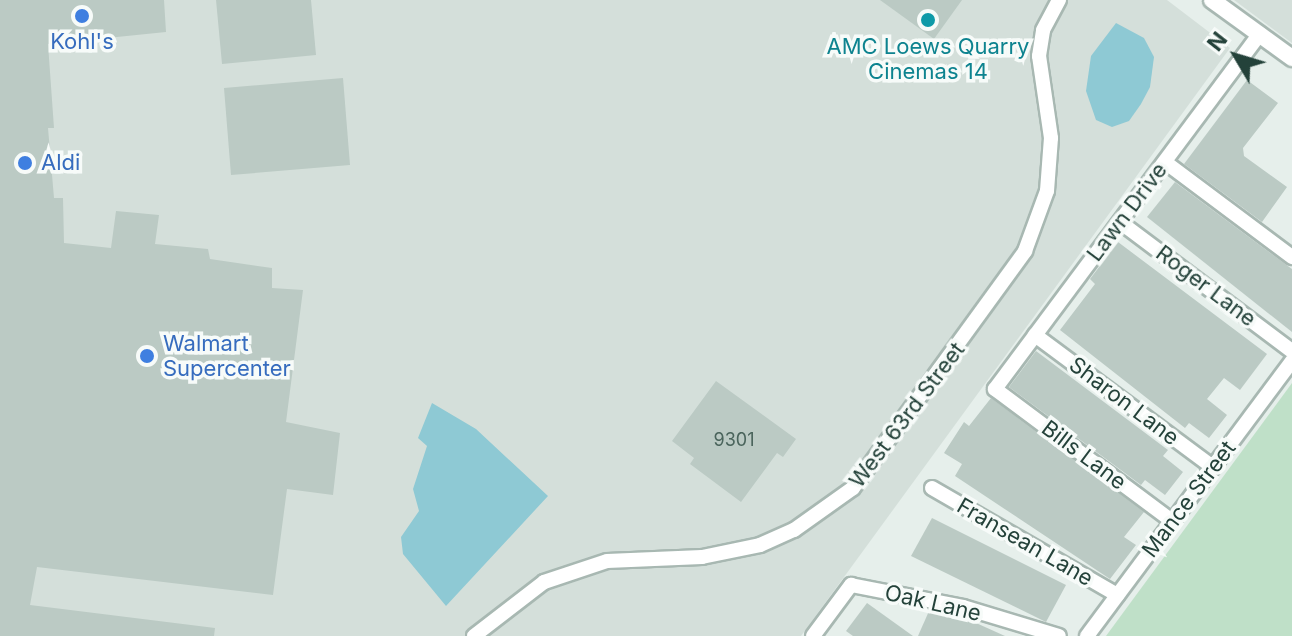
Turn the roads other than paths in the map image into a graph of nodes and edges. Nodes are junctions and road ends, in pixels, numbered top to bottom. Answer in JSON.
{"nodes":[{"id":1,"x":1059,"y":0,"type":"edge"},
{"id":2,"x":1212,"y":0,"type":"edge"},
{"id":3,"x":1260,"y":34,"type":"junction"},
{"id":4,"x":1292,"y":58,"type":"edge"},
{"id":5,"x":1165,"y":162,"type":"junction"},
{"id":6,"x":1120,"y":222,"type":"junction"},
{"id":7,"x":1292,"y":257,"type":"edge"},
{"id":8,"x":1035,"y":335,"type":"junction"},
{"id":9,"x":1292,"y":351,"type":"edge"},
{"id":10,"x":1292,"y":361,"type":"edge"},
{"id":11,"x":995,"y":389,"type":"joint"},
{"id":12,"x":1213,"y":467,"type":"junction"},
{"id":13,"x":932,"y":488,"type":"dead end"},
{"id":14,"x":1172,"y":521,"type":"junction"},
{"id":15,"x":1117,"y":595,"type":"junction"},
{"id":16,"x":474,"y":636,"type":"edge"},
{"id":17,"x":814,"y":636,"type":"edge"},
{"id":18,"x":1059,"y":636,"type":"edge"},
{"id":19,"x":1087,"y":636,"type":"edge"}],
"edges":[{"from":1,"to":16,"type":"street","name":"West 63rd Street"},
{"from":2,"to":3,"type":"street"},
{"from":3,"to":4,"type":"street"},
{"from":3,"to":5,"type":"street","name":"Lawn Drive"},
{"from":5,"to":6,"type":"street","name":"Lawn Drive"},
{"from":5,"to":7,"type":"street"},
{"from":6,"to":8,"type":"street","name":"Lawn Drive"},
{"from":6,"to":9,"type":"street","name":"Roger Lane"},
{"from":8,"to":11,"type":"street","name":"Lawn Drive"},
{"from":8,"to":12,"type":"street","name":"Sharon Lane"},
{"from":10,"to":12,"type":"street","name":"Mance Street"},
{"from":11,"to":14,"type":"street","name":"Bills Lane"},
{"from":12,"to":14,"type":"street","name":"Mance Street"},
{"from":13,"to":15,"type":"street","name":"Fransean Lane"},
{"from":14,"to":15,"type":"street","name":"Mance Street"},
{"from":15,"to":19,"type":"street","name":"Mance Street"},
{"from":17,"to":18,"type":"street","name":"Oak Lane"}]}
